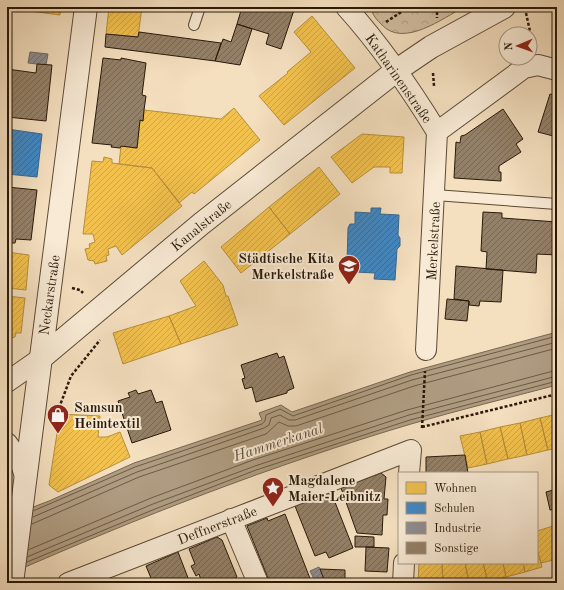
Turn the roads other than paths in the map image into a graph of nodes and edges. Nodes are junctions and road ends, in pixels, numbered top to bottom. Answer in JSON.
{"nodes":[{"id":1,"x":86,"y":7,"type":"edge"},
{"id":2,"x":200,"y":7,"type":"edge"},
{"id":3,"x":346,"y":7,"type":"edge"},
{"id":4,"x":504,"y":7,"type":"edge"},
{"id":5,"x":194,"y":25,"type":"dead end"},
{"id":6,"x":398,"y":70,"type":"junction"},
{"id":7,"x":557,"y":70,"type":"edge"},
{"id":8,"x":437,"y":132,"type":"junction"},
{"id":9,"x":435,"y":195,"type":"junction"},
{"id":10,"x":557,"y":204,"type":"edge"},
{"id":11,"x":426,"y":350,"type":"road end"},
{"id":12,"x":40,"y":358,"type":"junction"},
{"id":13,"x":7,"y":382,"type":"edge"},
{"id":14,"x":7,"y":443,"type":"edge"},
{"id":15,"x":409,"y":472,"type":"edge"},
{"id":16,"x":25,"y":476,"type":"junction"},
{"id":17,"x":231,"y":519,"type":"junction"},
{"id":18,"x":404,"y":564,"type":"edge"},
{"id":19,"x":12,"y":583,"type":"edge"},
{"id":20,"x":68,"y":583,"type":"edge"},
{"id":21,"x":258,"y":583,"type":"edge"},
{"id":22,"x":403,"y":583,"type":"edge"}],
"edges":[{"from":1,"to":12,"type":"street","name":"Neckarstraße"},
{"from":2,"to":5,"type":"lane"},
{"from":3,"to":6,"type":"street","name":"Katharinenstraße"},
{"from":4,"to":6,"type":"street","name":"Kanalstraße"},
{"from":6,"to":8,"type":"street","name":"Katharinenstraße"},
{"from":6,"to":12,"type":"street","name":"Kanalstraße"},
{"from":7,"to":8,"type":"street","name":"Katharinenstraße"},
{"from":8,"to":9,"type":"street","name":"Merkelstraße"},
{"from":9,"to":10,"type":"lane"},
{"from":9,"to":11,"type":"street","name":"Merkelstraße"},
{"from":12,"to":13,"type":"street","name":"Kanalstraße"},
{"from":12,"to":16,"type":"street","name":"Neckarstraße"},
{"from":14,"to":16,"type":"street"},
{"from":15,"to":17,"type":"street","name":"Deffnerstraße"},
{"from":16,"to":19,"type":"street","name":"Neckarstraße"},
{"from":17,"to":20,"type":"street","name":"Deffnerstraße"},
{"from":17,"to":21,"type":"street"},
{"from":18,"to":22,"type":"street"}]}
